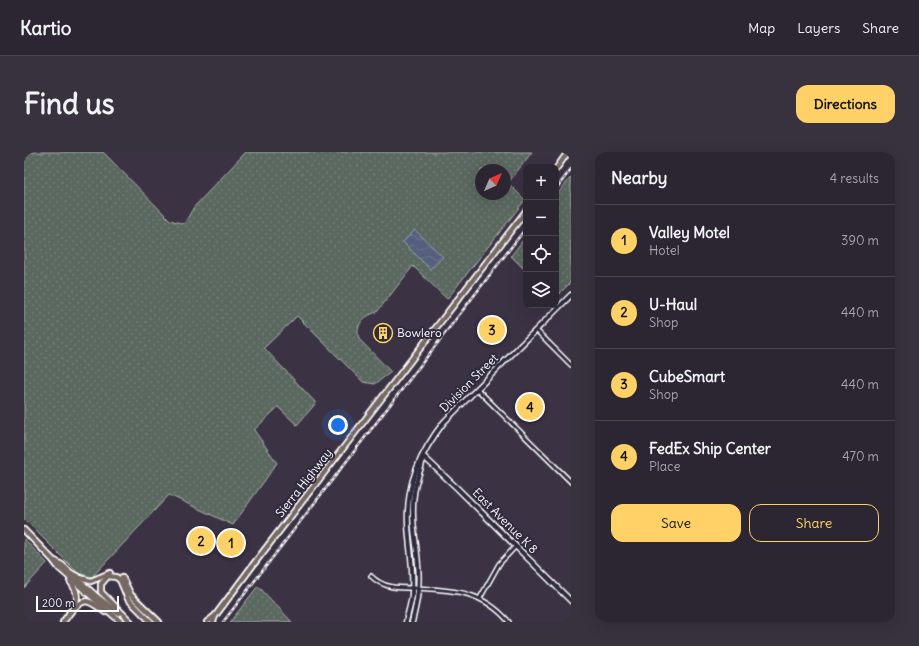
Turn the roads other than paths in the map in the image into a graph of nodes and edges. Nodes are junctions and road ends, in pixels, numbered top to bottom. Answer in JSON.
{"nodes":[{"id":1,"x":568,"y":152,"type":"edge"},
{"id":2,"x":559,"y":164,"type":"edge"},
{"id":3,"x":523,"y":215,"type":"edge"},
{"id":4,"x":571,"y":295,"type":"edge"},
{"id":5,"x":536,"y":330,"type":"junction"},
{"id":6,"x":571,"y":365,"type":"edge"},
{"id":7,"x":477,"y":389,"type":"junction"},
{"id":8,"x":423,"y":456,"type":"junction"},
{"id":9,"x":571,"y":482,"type":"edge"},
{"id":10,"x":24,"y":530,"type":"edge"},
{"id":11,"x":516,"y":546,"type":"junction"},
{"id":12,"x":53,"y":560,"type":"junction"},
{"id":13,"x":71,"y":573,"type":"junction"},
{"id":14,"x":64,"y":574,"type":"junction"},
{"id":15,"x":371,"y":576,"type":"dead end"},
{"id":16,"x":413,"y":588,"type":"junction"},
{"id":17,"x":419,"y":589,"type":"junction"},
{"id":18,"x":480,"y":598,"type":"junction"},
{"id":19,"x":571,"y":601,"type":"edge"},
{"id":20,"x":69,"y":613,"type":"junction"},
{"id":21,"x":215,"y":616,"type":"junction"},
{"id":22,"x":63,"y":622,"type":"edge"},
{"id":23,"x":120,"y":622,"type":"edge"},
{"id":24,"x":130,"y":622,"type":"edge"},
{"id":25,"x":151,"y":622,"type":"edge"},
{"id":26,"x":159,"y":622,"type":"edge"},
{"id":27,"x":207,"y":622,"type":"edge"},
{"id":28,"x":213,"y":622,"type":"edge"},
{"id":29,"x":406,"y":622,"type":"edge"},
{"id":30,"x":412,"y":622,"type":"edge"},
{"id":31,"x":509,"y":622,"type":"edge"}],
"edges":[{"from":1,"to":2,"type":"main road"},
{"from":3,"to":21,"type":"main road","name":"Sierra Highway"},
{"from":4,"to":5,"type":"main road","name":"Division Street"},
{"from":5,"to":6,"type":"street"},
{"from":5,"to":7,"type":"main road","name":"Division Street"},
{"from":7,"to":8,"type":"main road","name":"Division Street"},
{"from":7,"to":9,"type":"street"},
{"from":8,"to":11,"type":"main road","name":"East Avenue K 8"},
{"from":8,"to":16,"type":"main road"},
{"from":8,"to":17,"type":"main road"},
{"from":10,"to":12,"type":"main road"},
{"from":11,"to":18,"type":"street"},
{"from":11,"to":19,"type":"main road","name":"East Avenue K 8"},
{"from":12,"to":13,"type":"main road"},
{"from":12,"to":14,"type":"main road"},
{"from":13,"to":24,"type":"main road"},
{"from":13,"to":26,"type":"main road"},
{"from":14,"to":20,"type":"main road"},
{"from":14,"to":23,"type":"main road"},
{"from":15,"to":16,"type":"street"},
{"from":16,"to":17,"type":"street"},
{"from":16,"to":29,"type":"main road"},
{"from":17,"to":18,"type":"street"},
{"from":17,"to":30,"type":"main road"},
{"from":18,"to":31,"type":"street"},
{"from":20,"to":22,"type":"main road"},
{"from":20,"to":23,"type":"main road"},
{"from":21,"to":27,"type":"main road","name":"Sierra Highway"},
{"from":21,"to":28,"type":"main road","name":"Sierra Highway"},
{"from":24,"to":25,"type":"main road"}]}
